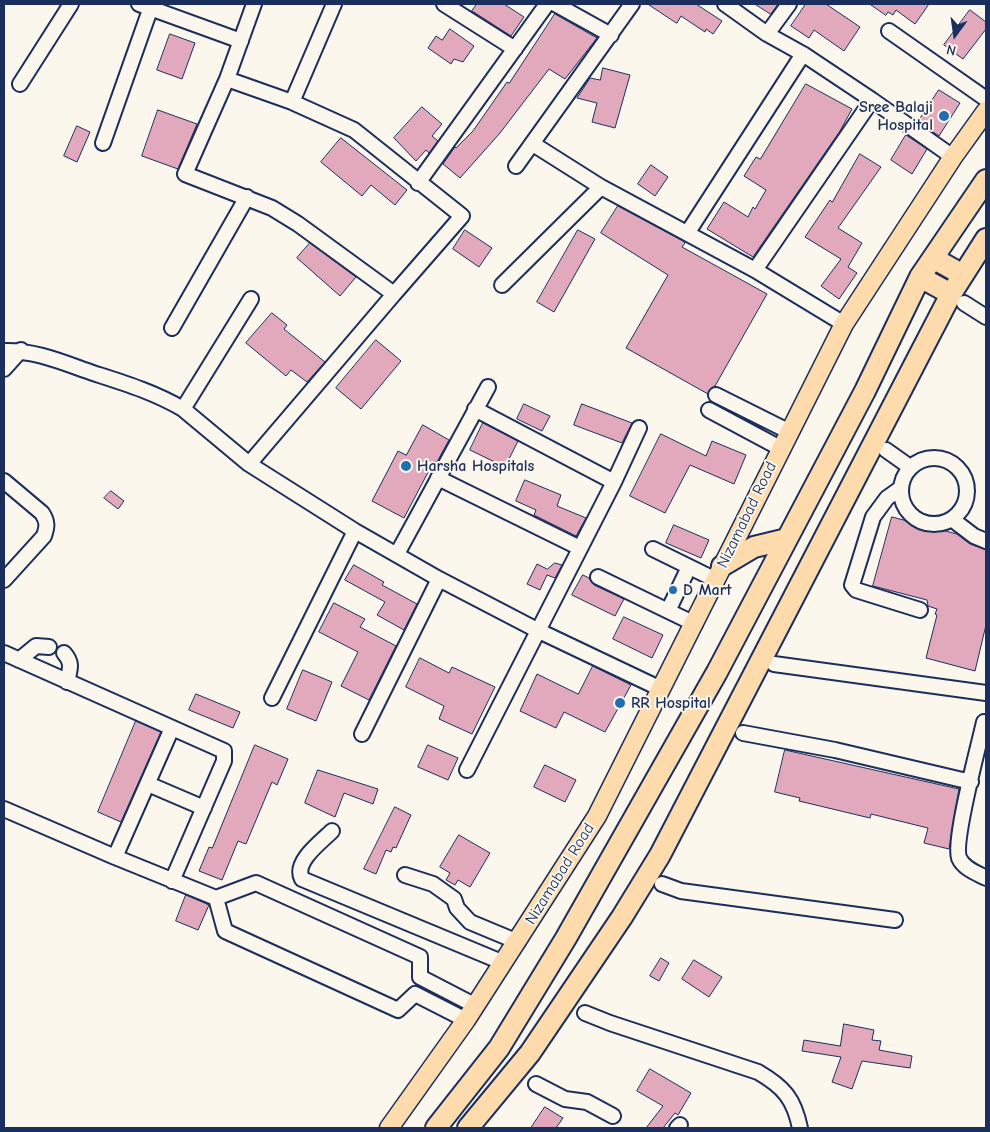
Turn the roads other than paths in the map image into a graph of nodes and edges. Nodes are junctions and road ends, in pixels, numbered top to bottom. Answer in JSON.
{"nodes":[{"id":1,"x":71,"y":4,"type":"edge"},
{"id":2,"x":254,"y":4,"type":"edge"},
{"id":3,"x":334,"y":4,"type":"edge"},
{"id":4,"x":444,"y":4,"type":"edge"},
{"id":5,"x":548,"y":4,"type":"edge"},
{"id":6,"x":555,"y":4,"type":"edge"},
{"id":7,"x":632,"y":4,"type":"edge"},
{"id":8,"x":725,"y":4,"type":"edge"},
{"id":9,"x":790,"y":4,"type":"edge"},
{"id":10,"x":147,"y":5,"type":"edge"},
{"id":11,"x":888,"y":31,"type":"dead end"},
{"id":12,"x":767,"y":34,"type":"junction"},
{"id":13,"x":611,"y":35,"type":"junction"},
{"id":14,"x":240,"y":42,"type":"junction"},
{"id":15,"x":514,"y":49,"type":"junction"},
{"id":16,"x":803,"y":54,"type":"junction"},
{"id":17,"x":227,"y":79,"type":"junction"},
{"id":18,"x":20,"y":84,"type":"dead end"},
{"id":19,"x":986,"y":99,"type":"edge"},
{"id":20,"x":872,"y":100,"type":"junction"},
{"id":21,"x":292,"y":102,"type":"junction"},
{"id":22,"x":986,"y":111,"type":"edge"},
{"id":23,"x":104,"y":143,"type":"dead end"},
{"id":24,"x":533,"y":144,"type":"junction"},
{"id":25,"x":953,"y":157,"type":"junction"},
{"id":26,"x":516,"y":166,"type":"dead end"},
{"id":27,"x":986,"y":180,"type":"edge"},
{"id":28,"x":418,"y":183,"type":"junction"},
{"id":29,"x":601,"y":187,"type":"junction"},
{"id":30,"x":247,"y":197,"type":"junction"},
{"id":31,"x":688,"y":232,"type":"junction"},
{"id":32,"x":986,"y":239,"type":"edge"},
{"id":33,"x":933,"y":258,"type":"junction"},
{"id":34,"x":755,"y":270,"type":"junction"},
{"id":35,"x":963,"y":275,"type":"junction"},
{"id":36,"x":920,"y":277,"type":"junction"},
{"id":37,"x":502,"y":286,"type":"dead end"},
{"id":38,"x":394,"y":294,"type":"junction"},
{"id":39,"x":251,"y":299,"type":"dead end"},
{"id":40,"x":957,"y":299,"type":"junction"},
{"id":41,"x":986,"y":317,"type":"edge"},
{"id":42,"x":844,"y":324,"type":"junction"},
{"id":43,"x":172,"y":328,"type":"dead end"},
{"id":44,"x":21,"y":350,"type":"junction"},
{"id":45,"x":4,"y":351,"type":"edge"},
{"id":46,"x":4,"y":369,"type":"edge"},
{"id":47,"x":488,"y":387,"type":"dead end"},
{"id":48,"x":716,"y":395,"type":"dead end"},
{"id":49,"x":183,"y":409,"type":"junction"},
{"id":50,"x":475,"y":409,"type":"junction"},
{"id":51,"x":709,"y":410,"type":"dead end"},
{"id":52,"x":639,"y":428,"type":"dead end"},
{"id":53,"x":788,"y":431,"type":"junction"},
{"id":54,"x":780,"y":448,"type":"junction"},
{"id":55,"x":886,"y":450,"type":"dead end"},
{"id":56,"x":249,"y":464,"type":"junction"},
{"id":57,"x":910,"y":467,"type":"junction"},
{"id":58,"x":438,"y":478,"type":"junction"},
{"id":59,"x":4,"y":481,"type":"edge"},
{"id":60,"x":614,"y":482,"type":"junction"},
{"id":61,"x":901,"y":488,"type":"junction"},
{"id":62,"x":952,"y":520,"type":"junction"},
{"id":63,"x":355,"y":531,"type":"junction"},
{"id":64,"x":787,"y":539,"type":"junction"},
{"id":65,"x":986,"y":541,"type":"edge"},
{"id":66,"x":580,"y":548,"type":"junction"},
{"id":67,"x":653,"y":549,"type":"dead end"},
{"id":68,"x":397,"y":554,"type":"junction"},
{"id":69,"x":689,"y":567,"type":"junction"},
{"id":70,"x":719,"y":573,"type":"junction"},
{"id":71,"x":598,"y":577,"type":"dead end"},
{"id":72,"x":439,"y":579,"type":"junction"},
{"id":73,"x":4,"y":580,"type":"edge"},
{"id":74,"x":920,"y":610,"type":"dead end"},
{"id":75,"x":668,"y":611,"type":"junction"},
{"id":76,"x":694,"y":624,"type":"junction"},
{"id":77,"x":537,"y":630,"type":"junction"},
{"id":78,"x":49,"y":647,"type":"dead end"},
{"id":79,"x":4,"y":653,"type":"edge"},
{"id":80,"x":64,"y":653,"type":"dead end"},
{"id":81,"x":20,"y":660,"type":"junction"},
{"id":82,"x":774,"y":664,"type":"dead end"},
{"id":83,"x":67,"y":682,"type":"junction"},
{"id":84,"x":661,"y":689,"type":"junction"},
{"id":85,"x":986,"y":693,"type":"edge"},
{"id":86,"x":272,"y":698,"type":"dead end"},
{"id":87,"x":984,"y":722,"type":"dead end"},
{"id":88,"x":172,"y":728,"type":"junction"},
{"id":89,"x":743,"y":733,"type":"dead end"},
{"id":90,"x":362,"y":734,"type":"dead end"},
{"id":91,"x":467,"y":770,"type":"dead end"},
{"id":92,"x":972,"y":782,"type":"junction"},
{"id":93,"x":148,"y":784,"type":"junction"},
{"id":94,"x":204,"y":808,"type":"junction"},
{"id":95,"x":4,"y":809,"type":"edge"},
{"id":96,"x":332,"y":831,"type":"dead end"},
{"id":97,"x":115,"y":857,"type":"junction"},
{"id":98,"x":405,"y":875,"type":"dead end"},
{"id":99,"x":986,"y":878,"type":"edge"},
{"id":100,"x":172,"y":881,"type":"junction"},
{"id":101,"x":662,"y":884,"type":"dead end"},
{"id":102,"x":216,"y":898,"type":"junction"},
{"id":103,"x":895,"y":920,"type":"dead end"},
{"id":104,"x":518,"y":942,"type":"junction"},
{"id":105,"x":504,"y":963,"type":"junction"},
{"id":106,"x":585,"y":1012,"type":"dead end"},
{"id":107,"x":471,"y":1013,"type":"junction"},
{"id":108,"x":536,"y":1084,"type":"dead end"},
{"id":109,"x":613,"y":1116,"type":"dead end"},
{"id":110,"x":389,"y":1128,"type":"edge"},
{"id":111,"x":436,"y":1128,"type":"edge"},
{"id":112,"x":468,"y":1128,"type":"edge"},
{"id":113,"x":800,"y":1128,"type":"edge"}],
"edges":[{"from":1,"to":18,"type":"street"},
{"from":2,"to":14,"type":"street"},
{"from":3,"to":21,"type":"street"},
{"from":4,"to":15,"type":"street"},
{"from":5,"to":15,"type":"street"},
{"from":6,"to":13,"type":"street"},
{"from":7,"to":13,"type":"street"},
{"from":8,"to":12,"type":"street"},
{"from":9,"to":12,"type":"street"},
{"from":10,"to":14,"type":"street"},
{"from":10,"to":23,"type":"street"},
{"from":11,"to":19,"type":"street"},
{"from":12,"to":16,"type":"street"},
{"from":13,"to":24,"type":"street"},
{"from":14,"to":17,"type":"street"},
{"from":15,"to":28,"type":"street"},
{"from":16,"to":20,"type":"street"},
{"from":16,"to":31,"type":"street"},
{"from":17,"to":21,"type":"street"},
{"from":17,"to":30,"type":"street"},
{"from":20,"to":25,"type":"street"},
{"from":20,"to":34,"type":"street"},
{"from":21,"to":28,"type":"street"},
{"from":22,"to":25,"type":"main road","name":"Nizamabad Road"},
{"from":24,"to":26,"type":"street"},
{"from":24,"to":29,"type":"street"},
{"from":25,"to":42,"type":"main road","name":"Nizamabad Road"},
{"from":27,"to":33,"type":"highway"},
{"from":28,"to":38,"type":"street"},
{"from":29,"to":31,"type":"street"},
{"from":29,"to":37,"type":"street"},
{"from":30,"to":38,"type":"street"},
{"from":30,"to":43,"type":"street"},
{"from":31,"to":34,"type":"street"},
{"from":32,"to":35,"type":"highway"},
{"from":33,"to":35,"type":"highway"},
{"from":33,"to":36,"type":"highway"},
{"from":34,"to":42,"type":"street"},
{"from":35,"to":40,"type":"highway"},
{"from":36,"to":40,"type":"highway"},
{"from":36,"to":64,"type":"highway"},
{"from":38,"to":56,"type":"street"},
{"from":39,"to":49,"type":"street"},
{"from":40,"to":41,"type":"street"},
{"from":40,"to":112,"type":"highway"},
{"from":42,"to":53,"type":"main road","name":"Nizamabad Road"},
{"from":44,"to":45,"type":"street"},
{"from":44,"to":46,"type":"street"},
{"from":44,"to":49,"type":"street"},
{"from":47,"to":50,"type":"street"},
{"from":48,"to":53,"type":"street"},
{"from":49,"to":56,"type":"street"},
{"from":50,"to":58,"type":"street"},
{"from":50,"to":60,"type":"street"},
{"from":51,"to":54,"type":"street"},
{"from":52,"to":60,"type":"street"},
{"from":53,"to":54,"type":"main road","name":"Nizamabad Road"},
{"from":54,"to":70,"type":"main road","name":"Nizamabad Road"},
{"from":55,"to":57,"type":"street"},
{"from":56,"to":63,"type":"street"},
{"from":57,"to":61,"type":"street"},
{"from":57,"to":62,"type":"street"},
{"from":58,"to":66,"type":"street"},
{"from":58,"to":68,"type":"street"},
{"from":59,"to":73,"type":"street"},
{"from":60,"to":66,"type":"street"},
{"from":61,"to":62,"type":"street"},
{"from":61,"to":74,"type":"street"},
{"from":62,"to":65,"type":"street"},
{"from":63,"to":68,"type":"street"},
{"from":63,"to":86,"type":"street"},
{"from":64,"to":70,"type":"highway"},
{"from":64,"to":111,"type":"highway"},
{"from":66,"to":77,"type":"street"},
{"from":67,"to":69,"type":"street"},
{"from":68,"to":72,"type":"street"},
{"from":69,"to":70,"type":"street"},
{"from":69,"to":75,"type":"street"},
{"from":70,"to":76,"type":"main road","name":"Nizamabad Road"},
{"from":71,"to":75,"type":"street"},
{"from":72,"to":77,"type":"street"},
{"from":72,"to":90,"type":"street"},
{"from":75,"to":76,"type":"street"},
{"from":76,"to":84,"type":"main road","name":"Nizamabad Road"},
{"from":77,"to":84,"type":"street"},
{"from":77,"to":91,"type":"street"},
{"from":78,"to":81,"type":"street"},
{"from":79,"to":81,"type":"street"},
{"from":80,"to":83,"type":"street"},
{"from":81,"to":83,"type":"street"},
{"from":82,"to":85,"type":"street"},
{"from":83,"to":88,"type":"street"},
{"from":84,"to":104,"type":"main road","name":"Nizamabad Road"},
{"from":87,"to":92,"type":"street"},
{"from":88,"to":93,"type":"street"},
{"from":88,"to":94,"type":"street"},
{"from":89,"to":92,"type":"street"},
{"from":92,"to":99,"type":"street"},
{"from":93,"to":94,"type":"street"},
{"from":93,"to":97,"type":"street"},
{"from":94,"to":100,"type":"street"},
{"from":95,"to":97,"type":"street"},
{"from":96,"to":105,"type":"street"},
{"from":97,"to":100,"type":"street"},
{"from":98,"to":104,"type":"street"},
{"from":100,"to":102,"type":"street"},
{"from":101,"to":103,"type":"street"},
{"from":102,"to":107,"type":"street"},
{"from":102,"to":107,"type":"street"},
{"from":104,"to":105,"type":"main road","name":"Nizamabad Road"},
{"from":105,"to":107,"type":"main road","name":"Nizamabad Road"},
{"from":106,"to":113,"type":"street"},
{"from":107,"to":110,"type":"main road","name":"Nizamabad Road"},
{"from":108,"to":109,"type":"street"}]}
